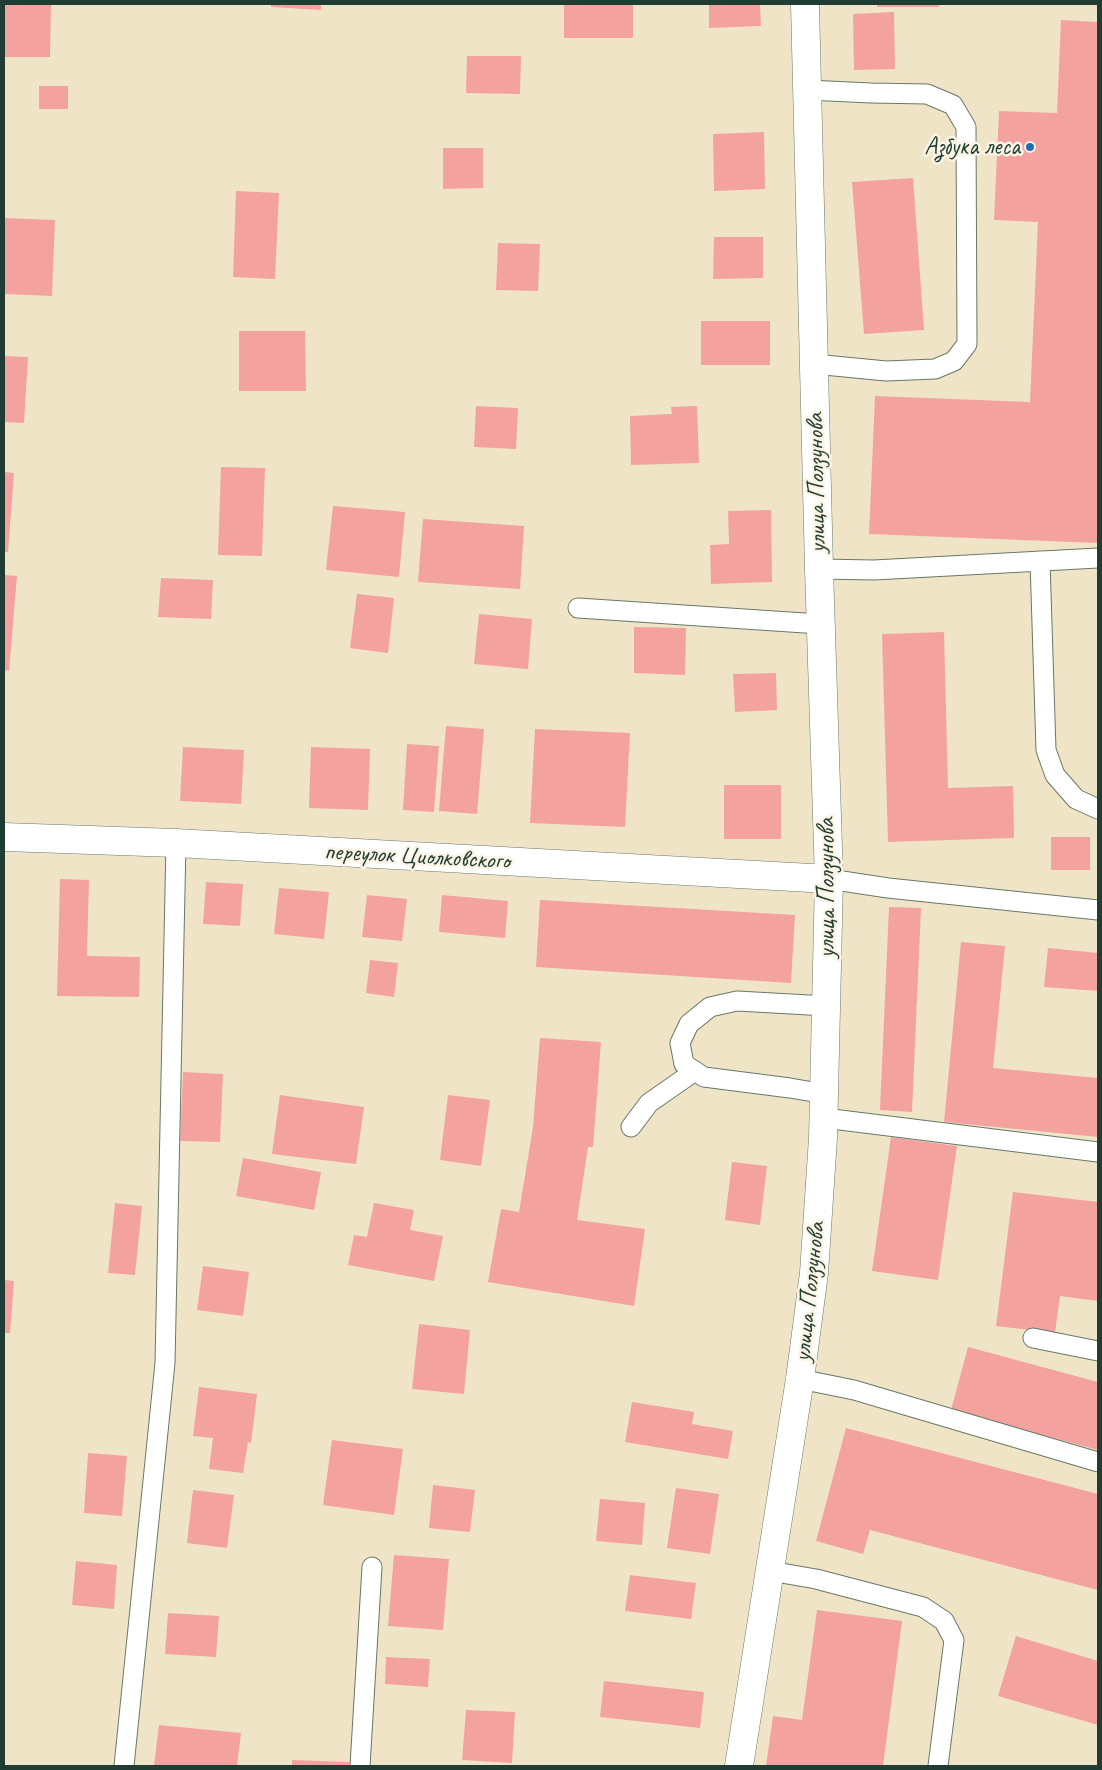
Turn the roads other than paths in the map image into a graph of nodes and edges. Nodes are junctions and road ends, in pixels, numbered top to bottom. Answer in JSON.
{"nodes":[{"id":1,"x":805,"y":4,"type":"edge"},
{"id":2,"x":808,"y":90,"type":"junction"},
{"id":3,"x":814,"y":364,"type":"junction"},
{"id":4,"x":1098,"y":558,"type":"edge"},
{"id":5,"x":1040,"y":561,"type":"junction"},
{"id":6,"x":819,"y":569,"type":"junction"},
{"id":7,"x":578,"y":608,"type":"dead end"},
{"id":8,"x":820,"y":624,"type":"junction"},
{"id":9,"x":1098,"y":809,"type":"edge"},
{"id":10,"x":4,"y":837,"type":"edge"},
{"id":11,"x":176,"y":843,"type":"junction"},
{"id":12,"x":829,"y":880,"type":"junction"},
{"id":13,"x":1098,"y":910,"type":"edge"},
{"id":14,"x":827,"y":1006,"type":"junction"},
{"id":15,"x":695,"y":1071,"type":"junction"},
{"id":16,"x":824,"y":1106,"type":"junction"},
{"id":17,"x":631,"y":1127,"type":"dead end"},
{"id":18,"x":1098,"y":1152,"type":"edge"},
{"id":19,"x":1032,"y":1338,"type":"dead end"},
{"id":20,"x":1098,"y":1351,"type":"edge"},
{"id":21,"x":800,"y":1378,"type":"junction"},
{"id":22,"x":1098,"y":1462,"type":"edge"},
{"id":23,"x":372,"y":1567,"type":"dead end"},
{"id":24,"x":770,"y":1571,"type":"junction"},
{"id":25,"x":124,"y":1766,"type":"edge"},
{"id":26,"x":360,"y":1766,"type":"edge"},
{"id":27,"x":739,"y":1766,"type":"edge"},
{"id":28,"x":938,"y":1766,"type":"edge"}],
"edges":[{"from":1,"to":2,"type":"street","name":"улица Ползунова"},
{"from":2,"to":3,"type":"street","name":"улица Ползунова"},
{"from":2,"to":3,"type":"lane"},
{"from":3,"to":6,"type":"street","name":"улица Ползунова"},
{"from":4,"to":5,"type":"lane"},
{"from":5,"to":6,"type":"lane"},
{"from":5,"to":9,"type":"lane"},
{"from":6,"to":8,"type":"street","name":"улица Ползунова"},
{"from":7,"to":8,"type":"lane"},
{"from":8,"to":12,"type":"street","name":"улица Ползунова"},
{"from":10,"to":11,"type":"street","name":"переулок Циолковского"},
{"from":11,"to":12,"type":"street","name":"переулок Циолковского"},
{"from":11,"to":25,"type":"lane"},
{"from":12,"to":13,"type":"lane"},
{"from":12,"to":14,"type":"street","name":"улица Ползунова"},
{"from":14,"to":15,"type":"lane"},
{"from":14,"to":16,"type":"street","name":"улица Ползунова"},
{"from":15,"to":16,"type":"lane"},
{"from":15,"to":17,"type":"lane"},
{"from":16,"to":18,"type":"lane"},
{"from":16,"to":21,"type":"street","name":"улица Ползунова"},
{"from":19,"to":20,"type":"lane"},
{"from":21,"to":22,"type":"lane"},
{"from":21,"to":24,"type":"street","name":"улица Ползунова"},
{"from":23,"to":26,"type":"lane"},
{"from":24,"to":27,"type":"street","name":"улица Ползунова"},
{"from":24,"to":28,"type":"lane"}]}
